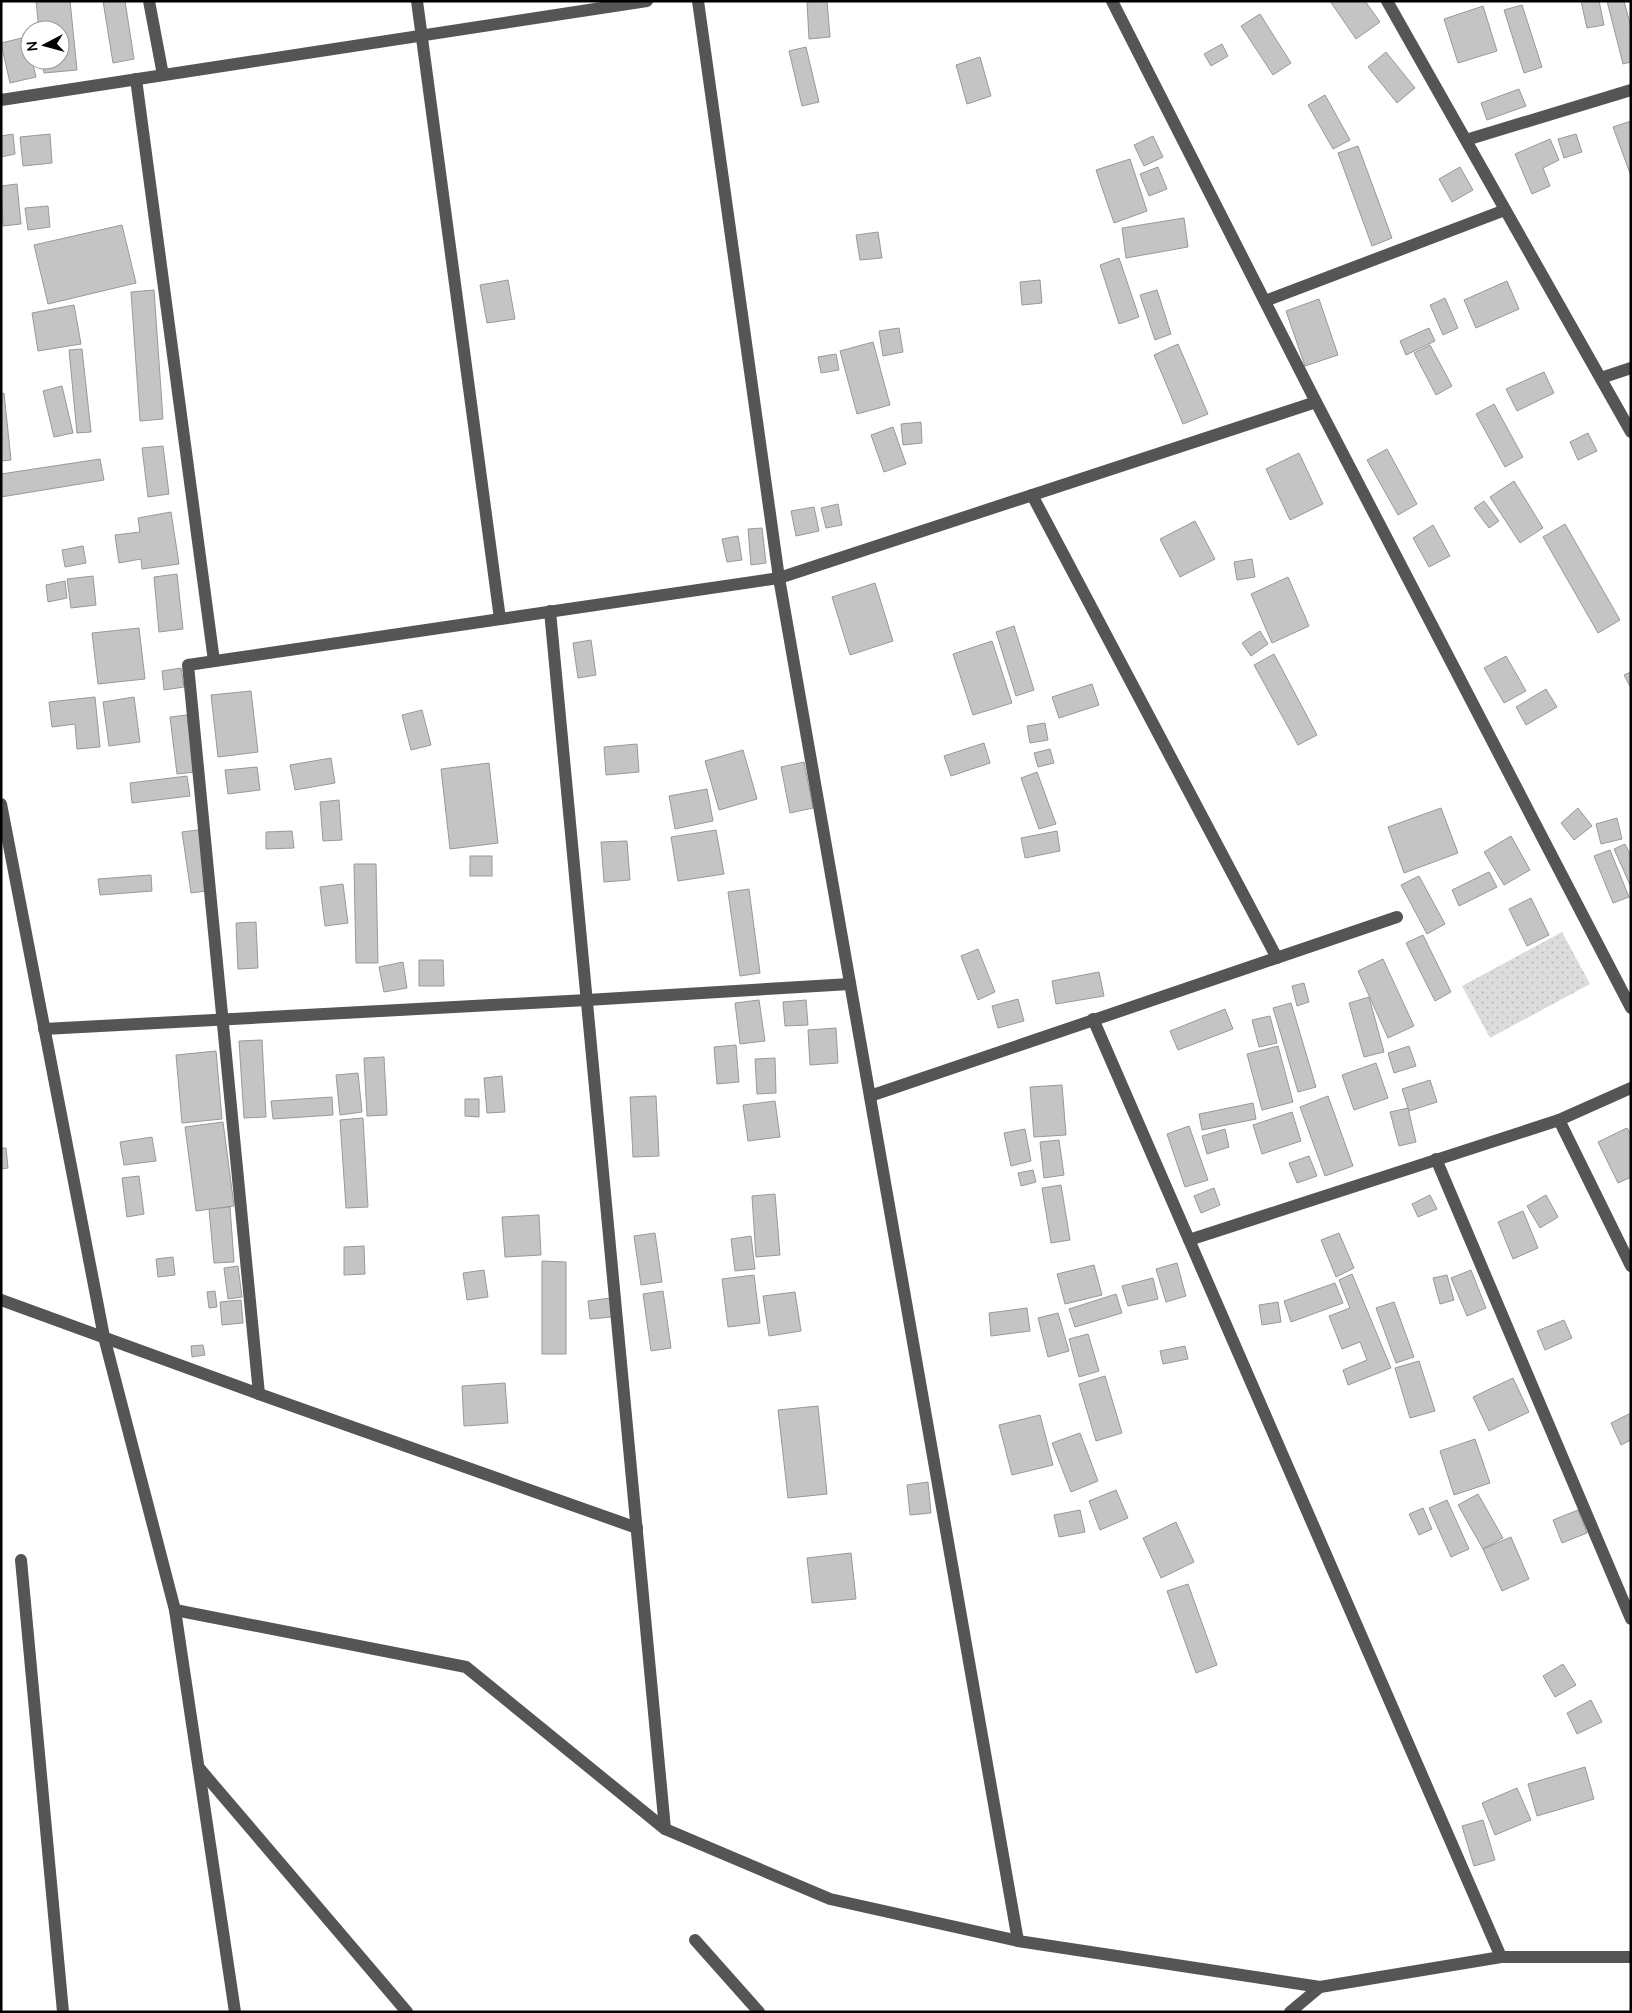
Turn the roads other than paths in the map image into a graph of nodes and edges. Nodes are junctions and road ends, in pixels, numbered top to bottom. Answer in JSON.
{"nodes":[{"id":1,"x":150,"y":1,"type":"edge"},
{"id":2,"x":417,"y":1,"type":"edge"},
{"id":3,"x":647,"y":1,"type":"edge"},
{"id":4,"x":698,"y":1,"type":"edge"},
{"id":5,"x":1112,"y":1,"type":"edge"},
{"id":6,"x":1387,"y":1,"type":"edge"},
{"id":7,"x":421,"y":35,"type":"junction"},
{"id":8,"x":163,"y":75,"type":"junction"},
{"id":9,"x":136,"y":79,"type":"junction"},
{"id":10,"x":1631,"y":90,"type":"edge"},
{"id":11,"x":1,"y":100,"type":"edge"},
{"id":12,"x":1466,"y":140,"type":"junction"},
{"id":13,"x":1505,"y":210,"type":"junction"},
{"id":14,"x":1265,"y":301,"type":"junction"},
{"id":15,"x":1631,"y":368,"type":"edge"},
{"id":16,"x":1601,"y":378,"type":"junction"},
{"id":17,"x":1316,"y":402,"type":"junction"},
{"id":18,"x":1631,"y":432,"type":"edge"},
{"id":19,"x":1032,"y":495,"type":"junction"},
{"id":20,"x":779,"y":578,"type":"junction"},
{"id":21,"x":550,"y":611,"type":"junction"},
{"id":22,"x":500,"y":619,"type":"junction"},
{"id":23,"x":214,"y":661,"type":"junction"},
{"id":24,"x":1,"y":804,"type":"edge"},
{"id":25,"x":1397,"y":917,"type":"dead end"},
{"id":26,"x":1277,"y":958,"type":"junction"},
{"id":27,"x":850,"y":984,"type":"junction"},
{"id":28,"x":587,"y":1000,"type":"junction"},
{"id":29,"x":1631,"y":1008,"type":"edge"},
{"id":30,"x":223,"y":1019,"type":"junction"},
{"id":31,"x":1093,"y":1019,"type":"junction"},
{"id":32,"x":44,"y":1029,"type":"junction"},
{"id":33,"x":1631,"y":1088,"type":"edge"},
{"id":34,"x":870,"y":1096,"type":"junction"},
{"id":35,"x":1558,"y":1120,"type":"junction"},
{"id":36,"x":1436,"y":1159,"type":"junction"},
{"id":37,"x":1189,"y":1240,"type":"junction"},
{"id":38,"x":1631,"y":1266,"type":"edge"},
{"id":39,"x":1,"y":1300,"type":"edge"},
{"id":40,"x":104,"y":1337,"type":"junction"},
{"id":41,"x":259,"y":1394,"type":"junction"},
{"id":42,"x":637,"y":1528,"type":"junction"},
{"id":43,"x":21,"y":1560,"type":"dead end"},
{"id":44,"x":175,"y":1610,"type":"junction"},
{"id":45,"x":1631,"y":1619,"type":"edge"},
{"id":46,"x":198,"y":1768,"type":"junction"},
{"id":47,"x":665,"y":1829,"type":"junction"},
{"id":48,"x":695,"y":1940,"type":"dead end"},
{"id":49,"x":1018,"y":1941,"type":"junction"},
{"id":50,"x":1501,"y":1956,"type":"junction"},
{"id":51,"x":1631,"y":1957,"type":"edge"},
{"id":52,"x":1320,"y":1987,"type":"junction"},
{"id":53,"x":63,"y":2012,"type":"edge"},
{"id":54,"x":235,"y":2012,"type":"edge"},
{"id":55,"x":406,"y":2012,"type":"edge"},
{"id":56,"x":760,"y":2012,"type":"edge"},
{"id":57,"x":1290,"y":2012,"type":"edge"}],
"edges":[{"from":1,"to":8,"type":"street"},
{"from":2,"to":7,"type":"street"},
{"from":3,"to":7,"type":"street"},
{"from":4,"to":20,"type":"street"},
{"from":5,"to":14,"type":"street"},
{"from":6,"to":12,"type":"street"},
{"from":7,"to":8,"type":"street"},
{"from":7,"to":22,"type":"street"},
{"from":8,"to":9,"type":"street"},
{"from":9,"to":11,"type":"street"},
{"from":9,"to":23,"type":"street"},
{"from":10,"to":12,"type":"street"},
{"from":12,"to":13,"type":"street"},
{"from":13,"to":14,"type":"street"},
{"from":13,"to":16,"type":"street"},
{"from":14,"to":17,"type":"street"},
{"from":15,"to":16,"type":"street"},
{"from":16,"to":18,"type":"street"},
{"from":17,"to":19,"type":"street"},
{"from":17,"to":29,"type":"street"},
{"from":19,"to":20,"type":"street"},
{"from":19,"to":26,"type":"street"},
{"from":20,"to":21,"type":"street"},
{"from":20,"to":27,"type":"street"},
{"from":21,"to":22,"type":"street"},
{"from":21,"to":28,"type":"street"},
{"from":22,"to":23,"type":"street"},
{"from":23,"to":30,"type":"street"},
{"from":24,"to":32,"type":"street"},
{"from":25,"to":26,"type":"street"},
{"from":26,"to":31,"type":"street"},
{"from":27,"to":28,"type":"street"},
{"from":27,"to":34,"type":"street"},
{"from":28,"to":30,"type":"street"},
{"from":28,"to":42,"type":"street"},
{"from":30,"to":32,"type":"street"},
{"from":30,"to":41,"type":"street"},
{"from":31,"to":34,"type":"street"},
{"from":31,"to":37,"type":"street"},
{"from":32,"to":40,"type":"street"},
{"from":33,"to":35,"type":"street"},
{"from":34,"to":49,"type":"street"},
{"from":35,"to":36,"type":"street"},
{"from":35,"to":38,"type":"street"},
{"from":36,"to":37,"type":"street"},
{"from":36,"to":45,"type":"street"},
{"from":37,"to":50,"type":"street"},
{"from":39,"to":40,"type":"street"},
{"from":40,"to":41,"type":"street"},
{"from":40,"to":44,"type":"street"},
{"from":41,"to":42,"type":"street"},
{"from":42,"to":47,"type":"street"},
{"from":43,"to":53,"type":"street"},
{"from":44,"to":46,"type":"street"},
{"from":44,"to":47,"type":"street"},
{"from":46,"to":54,"type":"street"},
{"from":46,"to":55,"type":"street"},
{"from":47,"to":49,"type":"street"},
{"from":48,"to":56,"type":"street"},
{"from":49,"to":52,"type":"street"},
{"from":50,"to":51,"type":"street"},
{"from":50,"to":52,"type":"street"},
{"from":52,"to":57,"type":"street"}]}
